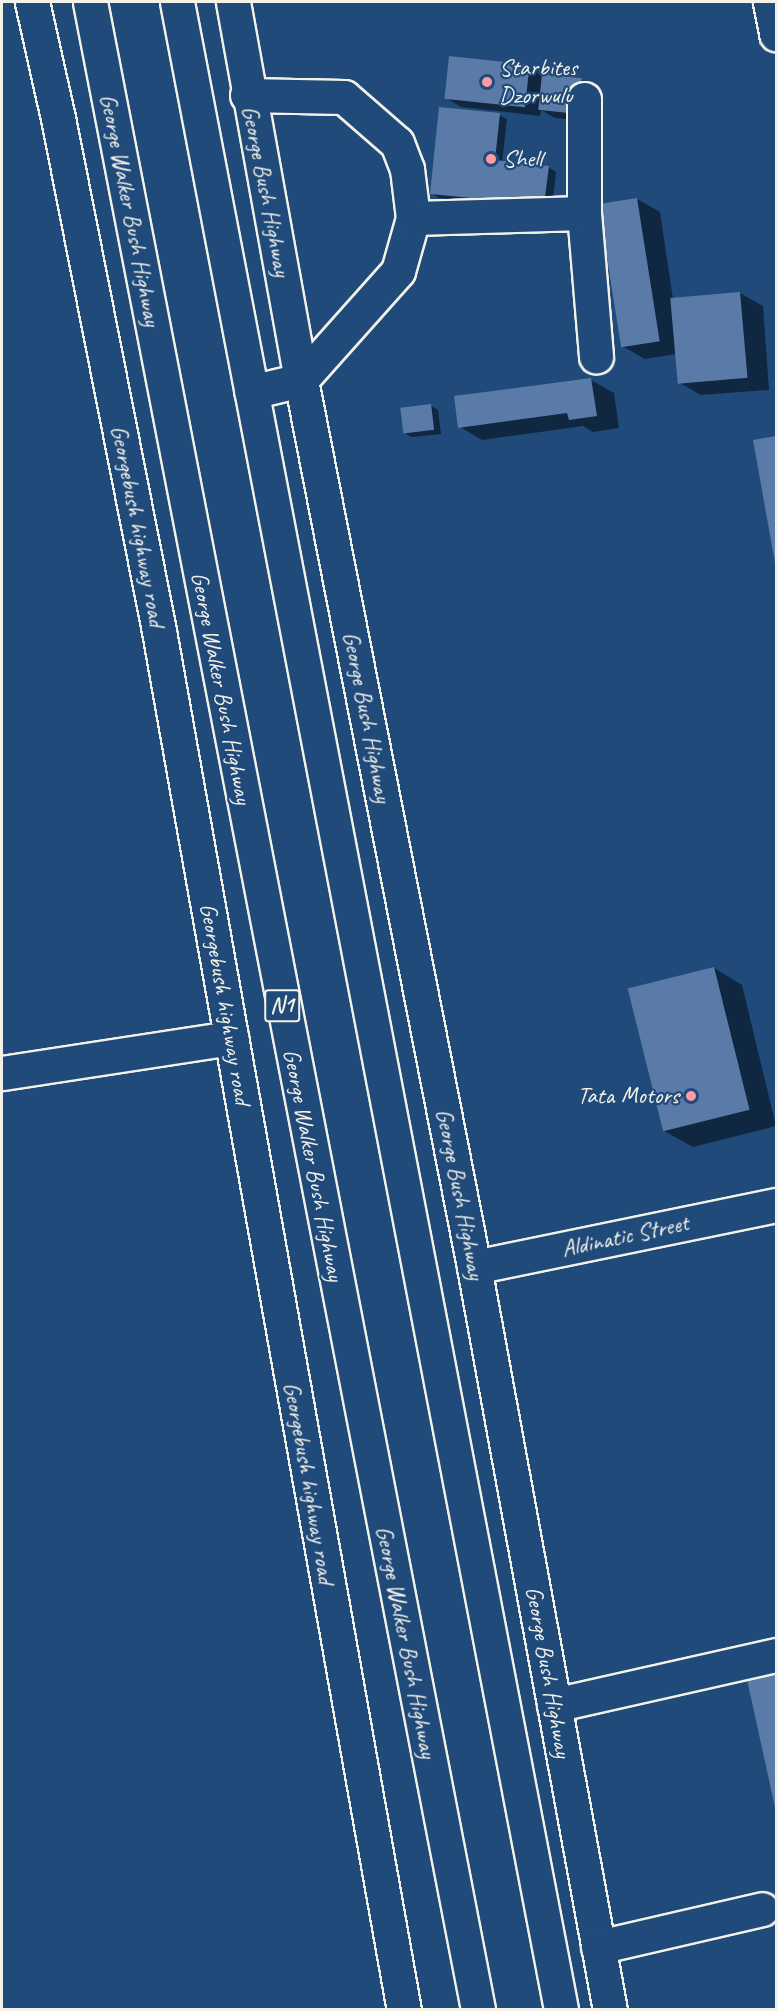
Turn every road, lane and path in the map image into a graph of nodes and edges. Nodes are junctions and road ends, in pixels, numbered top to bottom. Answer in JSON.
{"nodes":[{"id":1,"x":32,"y":2,"type":"edge"},
{"id":2,"x":90,"y":2,"type":"edge"},
{"id":3,"x":177,"y":2,"type":"edge"},
{"id":4,"x":233,"y":2,"type":"edge"},
{"id":5,"x":770,"y":2,"type":"edge"},
{"id":6,"x":777,"y":34,"type":"edge"},
{"id":7,"x":247,"y":95,"type":"junction"},
{"id":8,"x":584,"y":99,"type":"dead end"},
{"id":9,"x":584,"y":213,"type":"junction"},
{"id":10,"x":413,"y":218,"type":"junction"},
{"id":11,"x":596,"y":357,"type":"dead end"},
{"id":12,"x":302,"y":380,"type":"junction"},
{"id":13,"x":251,"y":392,"type":"junction"},
{"id":14,"x":231,"y":1038,"type":"junction"},
{"id":15,"x":2,"y":1073,"type":"edge"},
{"id":16,"x":777,"y":1205,"type":"edge"},
{"id":17,"x":474,"y":1267,"type":"junction"},
{"id":18,"x":777,"y":1655,"type":"edge"},
{"id":19,"x":554,"y":1705,"type":"junction"},
{"id":20,"x":762,"y":1909,"type":"dead end"},
{"id":21,"x":598,"y":1947,"type":"junction"},
{"id":22,"x":404,"y":2010,"type":"edge"},
{"id":23,"x":478,"y":2010,"type":"edge"},
{"id":24,"x":561,"y":2010,"type":"edge"},
{"id":25,"x":610,"y":2010,"type":"edge"}],
"edges":[{"from":1,"to":14,"type":"main road","name":"Georgebush highway road"},
{"from":2,"to":23,"type":"main road","name":"George Walker Bush Highway","number":"N1"},
{"from":3,"to":13,"type":"main road"},
{"from":4,"to":7,"type":"main road","name":"George Bush Highway"},
{"from":5,"to":6,"type":"main road"},
{"from":7,"to":10,"type":"main road"},
{"from":7,"to":12,"type":"main road","name":"George Bush Highway"},
{"from":8,"to":9,"type":"main road"},
{"from":9,"to":10,"type":"main road"},
{"from":9,"to":11,"type":"main road"},
{"from":10,"to":12,"type":"main road"},
{"from":12,"to":13,"type":"main road"},
{"from":12,"to":17,"type":"main road","name":"George Bush Highway"},
{"from":13,"to":24,"type":"main road"},
{"from":14,"to":15,"type":"main road"},
{"from":14,"to":22,"type":"main road","name":"Georgebush highway road"},
{"from":16,"to":17,"type":"main road","name":"Aldinatic Street"},
{"from":17,"to":19,"type":"main road","name":"George Bush Highway"},
{"from":18,"to":19,"type":"main road"},
{"from":19,"to":21,"type":"main road","name":"George Bush Highway"},
{"from":20,"to":21,"type":"main road"},
{"from":21,"to":25,"type":"main road","name":"George Bush Highway"}]}
